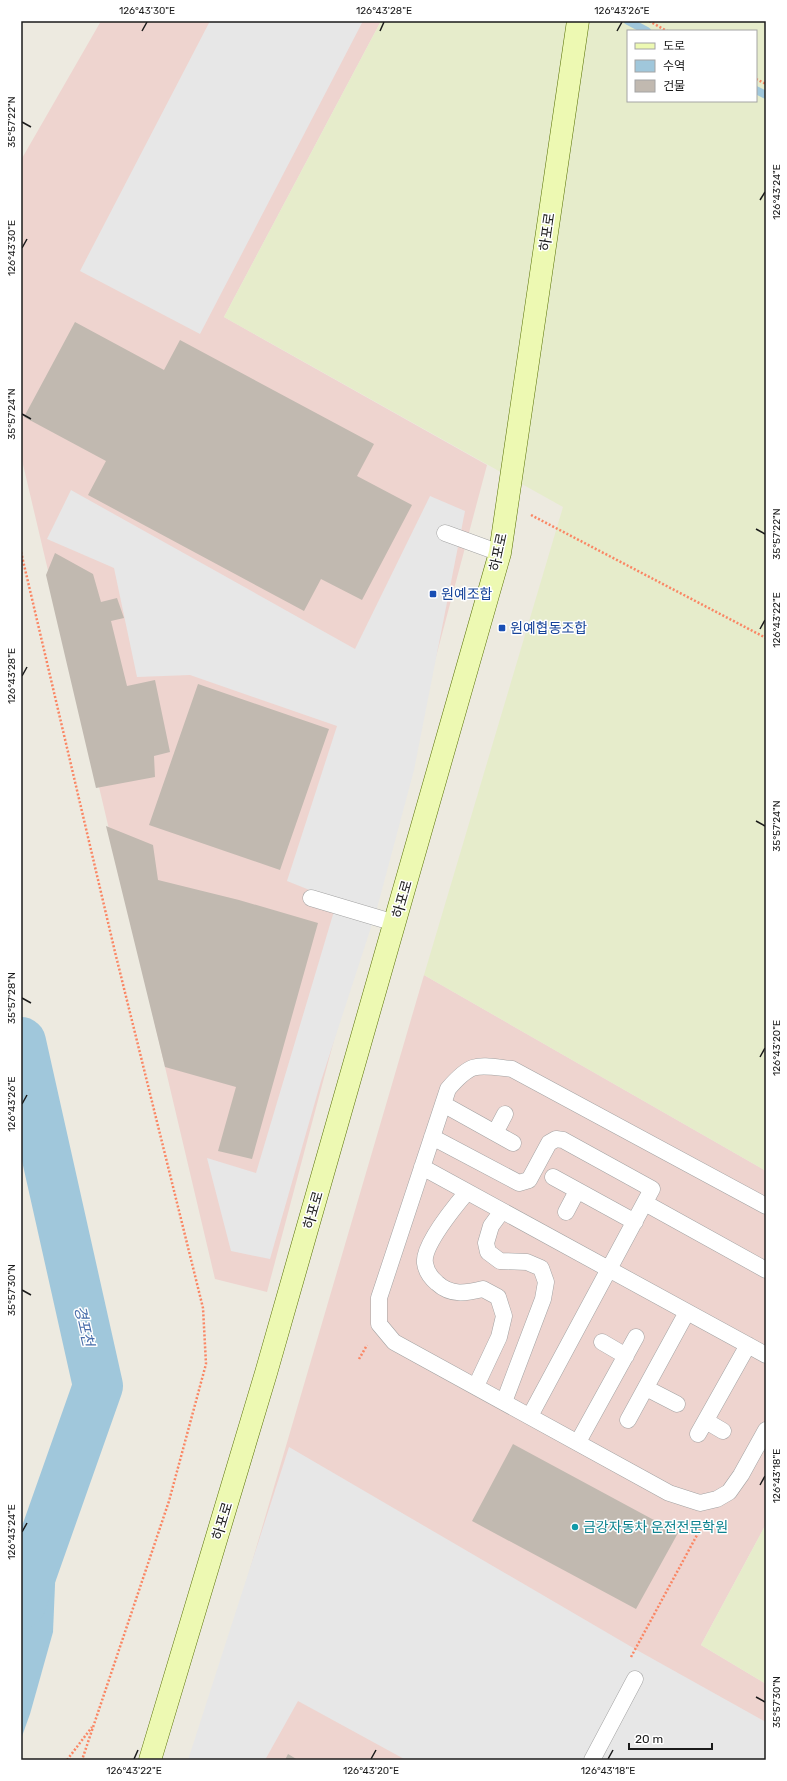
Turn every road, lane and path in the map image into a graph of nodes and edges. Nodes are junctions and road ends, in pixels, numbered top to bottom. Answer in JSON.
{"nodes":[{"id":1,"x":578,"y":21,"type":"edge"},
{"id":2,"x":649,"y":21,"type":"edge"},
{"id":3,"x":665,"y":30,"type":"edge"},
{"id":4,"x":757,"y":80,"type":"edge"},
{"id":5,"x":766,"y":84,"type":"edge"},
{"id":6,"x":507,"y":503,"type":"junction"},
{"id":7,"x":445,"y":533,"type":"dead end"},
{"id":8,"x":21,"y":552,"type":"edge"},
{"id":9,"x":500,"y":553,"type":"junction"},
{"id":10,"x":766,"y":638,"type":"edge"},
{"id":11,"x":311,"y":898,"type":"dead end"},
{"id":12,"x":395,"y":923,"type":"junction"},
{"id":13,"x":443,"y":1104,"type":"junction"},
{"id":14,"x":505,"y":1114,"type":"dead end"},
{"id":15,"x":495,"y":1133,"type":"junction"},
{"id":16,"x":432,"y":1137,"type":"junction"},
{"id":17,"x":513,"y":1143,"type":"dead end"},
{"id":18,"x":422,"y":1167,"type":"junction"},
{"id":19,"x":553,"y":1178,"type":"dead end"},
{"id":20,"x":577,"y":1191,"type":"junction"},
{"id":21,"x":466,"y":1192,"type":"junction"},
{"id":22,"x":646,"y":1203,"type":"junction"},
{"id":23,"x":766,"y":1206,"type":"edge"},
{"id":24,"x":502,"y":1211,"type":"junction"},
{"id":25,"x":566,"y":1212,"type":"dead end"},
{"id":26,"x":635,"y":1222,"type":"junction"},
{"id":27,"x":609,"y":1269,"type":"junction"},
{"id":28,"x":766,"y":1270,"type":"edge"},
{"id":29,"x":687,"y":1312,"type":"junction"},
{"id":30,"x":636,"y":1337,"type":"dead end"},
{"id":31,"x":602,"y":1342,"type":"dead end"},
{"id":32,"x":748,"y":1345,"type":"junction"},
{"id":33,"x":766,"y":1355,"type":"edge"},
{"id":34,"x":626,"y":1356,"type":"junction"},
{"id":35,"x":476,"y":1386,"type":"junction"},
{"id":36,"x":646,"y":1388,"type":"junction"},
{"id":37,"x":504,"y":1402,"type":"junction"},
{"id":38,"x":677,"y":1404,"type":"dead end"},
{"id":39,"x":530,"y":1416,"type":"junction"},
{"id":40,"x":628,"y":1420,"type":"dead end"},
{"id":41,"x":724,"y":1430,"type":"dead end"},
{"id":42,"x":766,"y":1430,"type":"edge"},
{"id":43,"x":578,"y":1442,"type":"junction"},
{"id":44,"x":717,"y":1499,"type":"junction"},
{"id":45,"x":629,"y":1660,"type":"dead end"},
{"id":46,"x":636,"y":1679,"type":"dead end"},
{"id":47,"x":94,"y":1726,"type":"junction"},
{"id":48,"x":67,"y":1760,"type":"edge"},
{"id":49,"x":82,"y":1760,"type":"edge"},
{"id":50,"x":150,"y":1760,"type":"edge"},
{"id":51,"x":592,"y":1760,"type":"edge"}],
"edges":[{"from":1,"to":6,"type":"street","name":"하포로"},
{"from":2,"to":3,"type":"path"},
{"from":4,"to":5,"type":"path"},
{"from":6,"to":9,"type":"street","name":"하포로"},
{"from":6,"to":10,"type":"path"},
{"from":7,"to":9,"type":"lane"},
{"from":8,"to":47,"type":"path"},
{"from":9,"to":12,"type":"street","name":"하포로"},
{"from":11,"to":12,"type":"lane"},
{"from":12,"to":50,"type":"street","name":"하포로"},
{"from":13,"to":15,"type":"lane"},
{"from":13,"to":16,"type":"lane"},
{"from":13,"to":23,"type":"lane"},
{"from":14,"to":15,"type":"lane"},
{"from":15,"to":17,"type":"lane"},
{"from":16,"to":18,"type":"lane"},
{"from":16,"to":22,"type":"lane"},
{"from":18,"to":21,"type":"lane"},
{"from":18,"to":35,"type":"lane"},
{"from":19,"to":20,"type":"lane"},
{"from":20,"to":25,"type":"lane"},
{"from":20,"to":26,"type":"lane"},
{"from":21,"to":24,"type":"lane"},
{"from":21,"to":35,"type":"lane"},
{"from":22,"to":26,"type":"lane"},
{"from":22,"to":28,"type":"lane"},
{"from":24,"to":27,"type":"lane"},
{"from":24,"to":37,"type":"lane"},
{"from":26,"to":27,"type":"lane"},
{"from":27,"to":29,"type":"lane"},
{"from":27,"to":39,"type":"lane"},
{"from":29,"to":32,"type":"lane"},
{"from":29,"to":36,"type":"lane"},
{"from":30,"to":34,"type":"lane"},
{"from":31,"to":34,"type":"lane"},
{"from":32,"to":33,"type":"lane"},
{"from":32,"to":41,"type":"lane"},
{"from":34,"to":43,"type":"lane"},
{"from":35,"to":37,"type":"lane"},
{"from":36,"to":38,"type":"lane"},
{"from":36,"to":40,"type":"lane"},
{"from":37,"to":39,"type":"lane"},
{"from":39,"to":43,"type":"lane"},
{"from":42,"to":44,"type":"lane"},
{"from":43,"to":44,"type":"lane"},
{"from":44,"to":45,"type":"path"},
{"from":46,"to":51,"type":"lane"},
{"from":47,"to":48,"type":"path"},
{"from":47,"to":49,"type":"path"}]}
